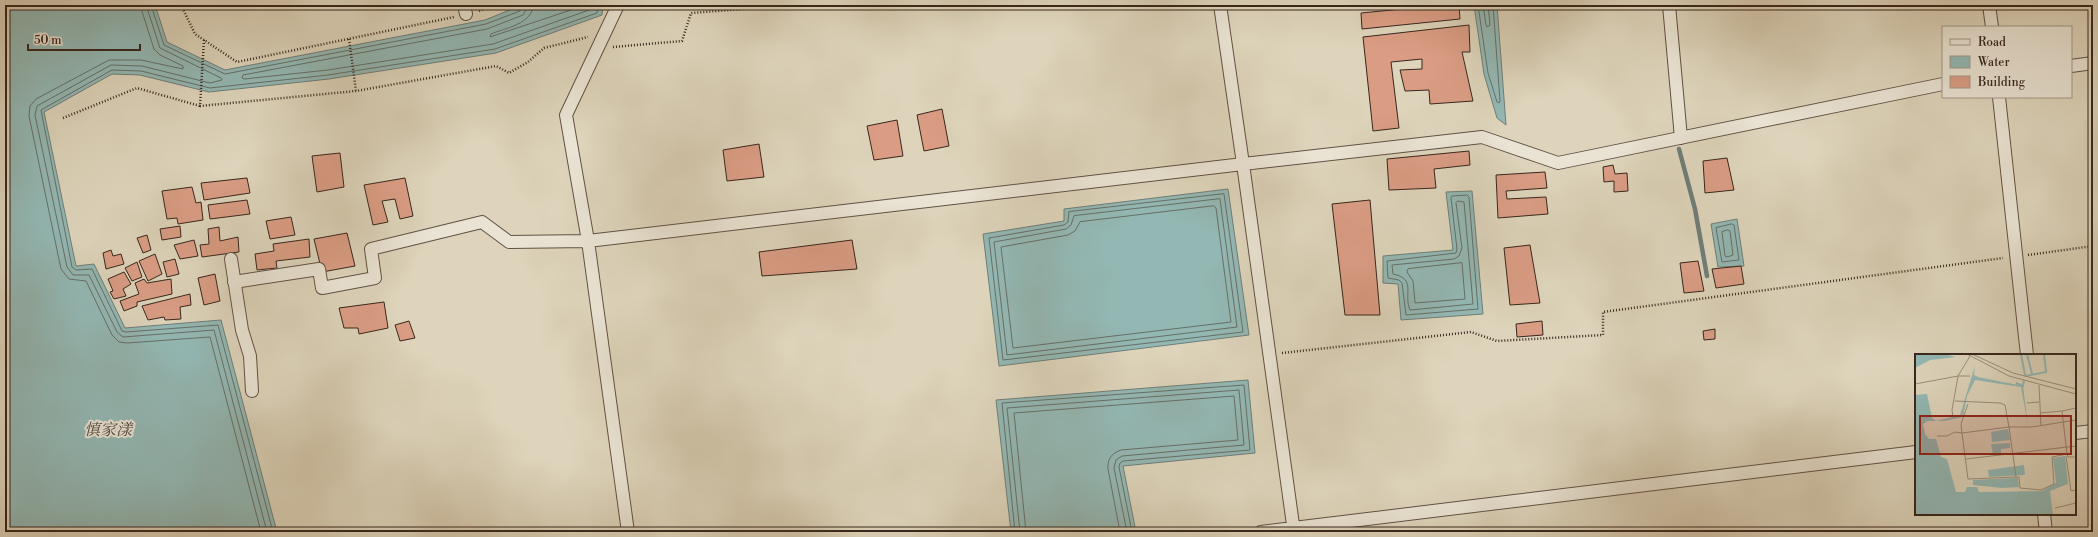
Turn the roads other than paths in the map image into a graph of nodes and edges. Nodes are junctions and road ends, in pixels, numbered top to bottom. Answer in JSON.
{"nodes":[{"id":1,"x":618,"y":5,"type":"edge"},
{"id":2,"x":1220,"y":5,"type":"edge"},
{"id":3,"x":1670,"y":5,"type":"edge"},
{"id":4,"x":1989,"y":5,"type":"edge"},
{"id":5,"x":1992,"y":26,"type":"edge"},
{"id":6,"x":2093,"y":63,"type":"edge"},
{"id":7,"x":2072,"y":66,"type":"edge"},
{"id":8,"x":1942,"y":84,"type":"edge"},
{"id":9,"x":1999,"y":98,"type":"edge"},
{"id":10,"x":1681,"y":138,"type":"junction"},
{"id":11,"x":1243,"y":164,"type":"junction"},
{"id":12,"x":588,"y":241,"type":"junction"},
{"id":13,"x":231,"y":259,"type":"dead end"},
{"id":14,"x":234,"y":282,"type":"junction"},
{"id":15,"x":2027,"y":354,"type":"edge"},
{"id":16,"x":252,"y":391,"type":"dead end"},
{"id":17,"x":2093,"y":431,"type":"edge"},
{"id":18,"x":2076,"y":433,"type":"edge"},
{"id":19,"x":1915,"y":452,"type":"edge"},
{"id":20,"x":2044,"y":515,"type":"edge"},
{"id":21,"x":1294,"y":530,"type":"edge"},
{"id":22,"x":628,"y":532,"type":"edge"},
{"id":23,"x":1262,"y":532,"type":"edge"},
{"id":24,"x":2046,"y":532,"type":"edge"}],
"edges":[{"from":1,"to":12,"type":"street"},
{"from":2,"to":11,"type":"street"},
{"from":3,"to":10,"type":"street"},
{"from":4,"to":5,"type":"street"},
{"from":6,"to":7,"type":"street"},
{"from":8,"to":10,"type":"street"},
{"from":9,"to":15,"type":"street"},
{"from":10,"to":11,"type":"street"},
{"from":11,"to":12,"type":"street"},
{"from":11,"to":21,"type":"street"},
{"from":12,"to":14,"type":"street"},
{"from":12,"to":22,"type":"street"},
{"from":13,"to":14,"type":"street"},
{"from":14,"to":16,"type":"street"},
{"from":17,"to":18,"type":"street"},
{"from":19,"to":21,"type":"street"},
{"from":20,"to":24,"type":"street"},
{"from":21,"to":23,"type":"street"}]}
